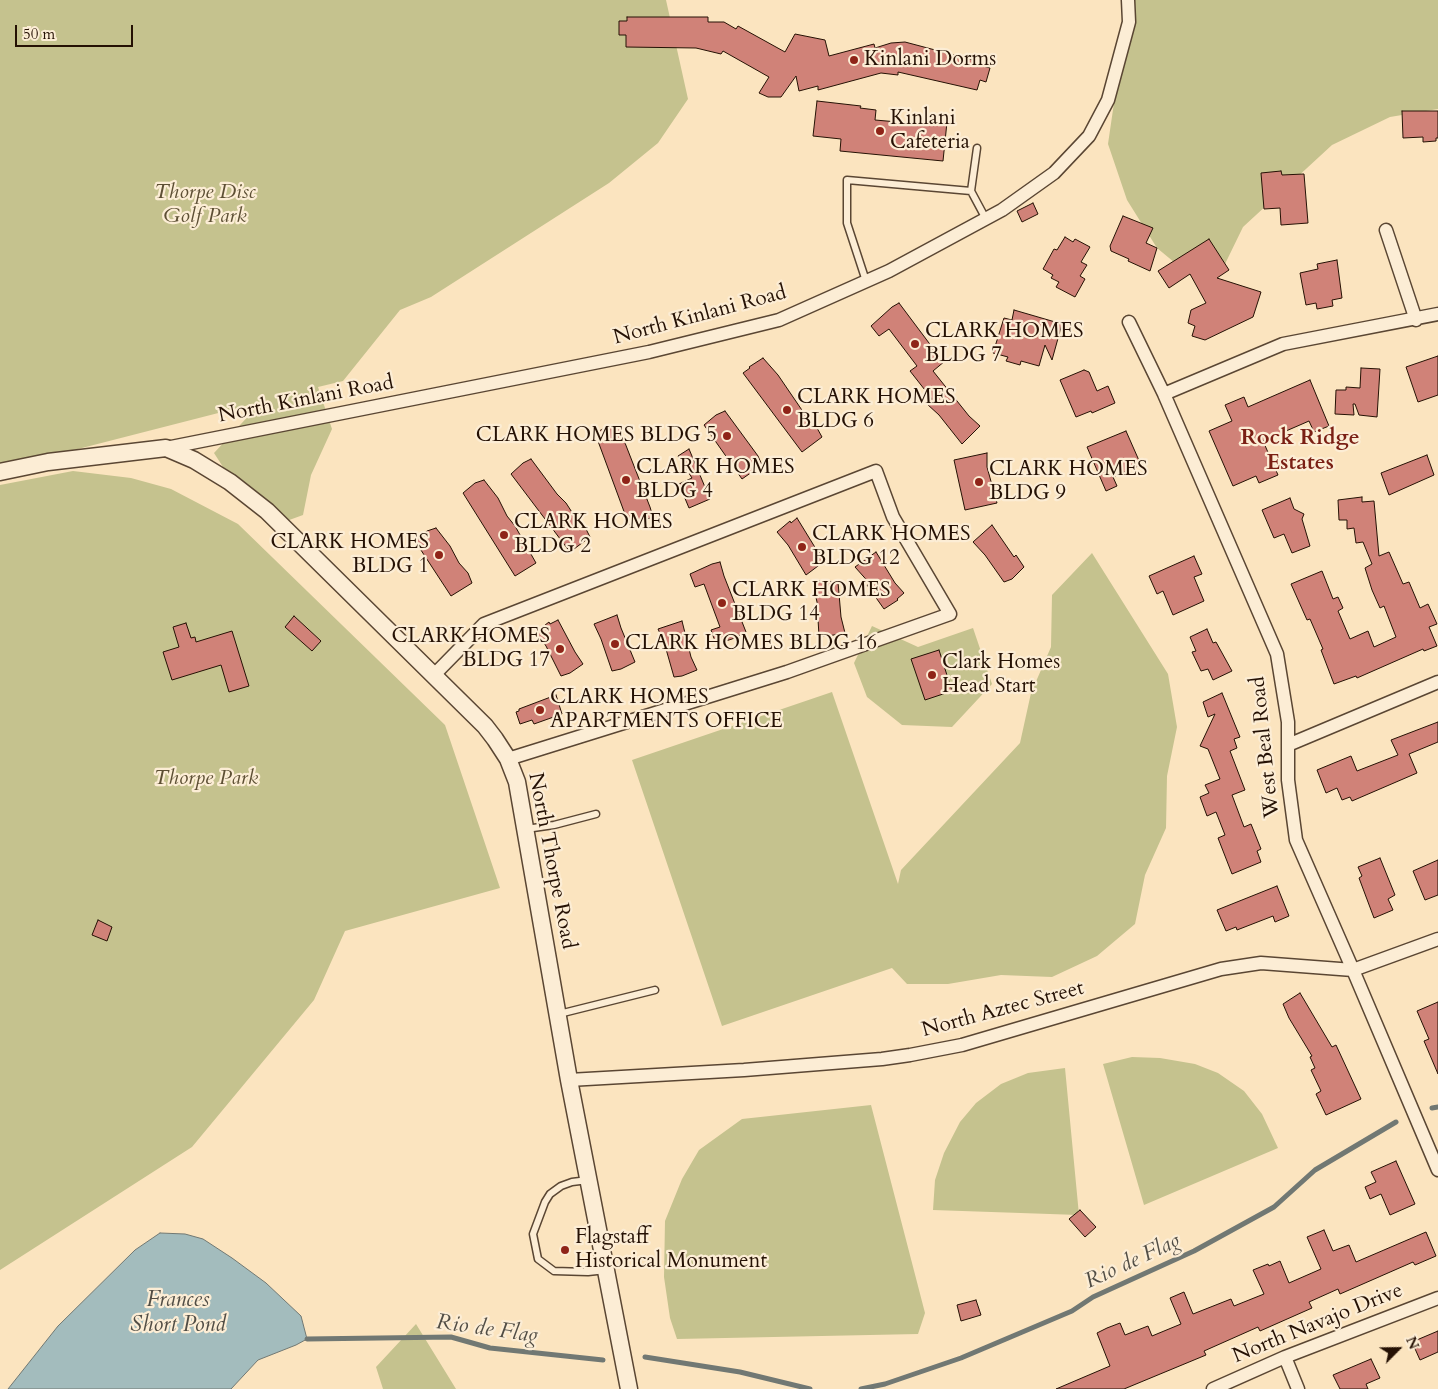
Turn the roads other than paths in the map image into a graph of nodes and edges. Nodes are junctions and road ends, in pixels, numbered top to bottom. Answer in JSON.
{"nodes":[{"id":1,"x":1128,"y":0,"type":"edge"},
{"id":2,"x":977,"y":148,"type":"dead end"},
{"id":3,"x":971,"y":191,"type":"junction"},
{"id":4,"x":986,"y":219,"type":"junction"},
{"id":5,"x":1386,"y":230,"type":"dead end"},
{"id":6,"x":866,"y":281,"type":"junction"},
{"id":7,"x":1438,"y":314,"type":"edge"},
{"id":8,"x":1416,"y":320,"type":"junction"},
{"id":9,"x":1129,"y":322,"type":"dead end"},
{"id":10,"x":1164,"y":394,"type":"junction"},
{"id":11,"x":166,"y":448,"type":"junction"},
{"id":12,"x":0,"y":472,"type":"edge"},
{"id":13,"x":433,"y":676,"type":"junction"},
{"id":14,"x":1438,"y":682,"type":"edge"},
{"id":15,"x":1288,"y":745,"type":"junction"},
{"id":16,"x":508,"y":759,"type":"junction"},
{"id":17,"x":596,"y":814,"type":"dead end"},
{"id":18,"x":526,"y":829,"type":"junction"},
{"id":19,"x":1438,"y":939,"type":"edge"},
{"id":20,"x":1353,"y":970,"type":"junction"},
{"id":21,"x":655,"y":990,"type":"dead end"},
{"id":22,"x":558,"y":1014,"type":"junction"},
{"id":23,"x":569,"y":1080,"type":"junction"},
{"id":24,"x":1438,"y":1170,"type":"edge"},
{"id":25,"x":589,"y":1180,"type":"junction"},
{"id":26,"x":606,"y":1270,"type":"junction"},
{"id":27,"x":1438,"y":1298,"type":"edge"},
{"id":28,"x":1285,"y":1357,"type":"junction"},
{"id":29,"x":629,"y":1389,"type":"edge"},
{"id":30,"x":1213,"y":1389,"type":"edge"},
{"id":31,"x":1298,"y":1389,"type":"edge"}],
"edges":[{"from":1,"to":4,"type":"street","name":"North Kinlani Road"},
{"from":2,"to":3,"type":"lane"},
{"from":3,"to":4,"type":"lane"},
{"from":3,"to":6,"type":"lane"},
{"from":4,"to":6,"type":"street","name":"North Kinlani Road"},
{"from":5,"to":8,"type":"street"},
{"from":6,"to":11,"type":"street","name":"North Kinlani Road"},
{"from":7,"to":8,"type":"street"},
{"from":8,"to":10,"type":"street"},
{"from":9,"to":10,"type":"street","name":"West Beal Road"},
{"from":10,"to":15,"type":"street","name":"West Beal Road"},
{"from":11,"to":12,"type":"street","name":"North Thorpe Road"},
{"from":11,"to":13,"type":"street","name":"North Thorpe Road"},
{"from":13,"to":16,"type":"street","name":"North Thorpe Road"},
{"from":13,"to":16,"type":"street"},
{"from":14,"to":15,"type":"street"},
{"from":15,"to":20,"type":"street","name":"West Beal Road"},
{"from":16,"to":18,"type":"street","name":"North Thorpe Road"},
{"from":17,"to":18,"type":"lane"},
{"from":18,"to":22,"type":"street","name":"North Thorpe Road"},
{"from":19,"to":20,"type":"street","name":"North Aztec Street"},
{"from":20,"to":23,"type":"street","name":"North Aztec Street"},
{"from":20,"to":24,"type":"street","name":"West Beal Road"},
{"from":21,"to":22,"type":"lane"},
{"from":22,"to":23,"type":"street","name":"North Thorpe Road"},
{"from":23,"to":25,"type":"street","name":"North Thorpe Road"},
{"from":25,"to":26,"type":"street","name":"North Thorpe Road"},
{"from":25,"to":26,"type":"lane"},
{"from":26,"to":29,"type":"street","name":"North Thorpe Road"},
{"from":27,"to":28,"type":"street","name":"North Navajo Drive"},
{"from":28,"to":30,"type":"street","name":"North Navajo Drive"},
{"from":28,"to":31,"type":"street"}]}
